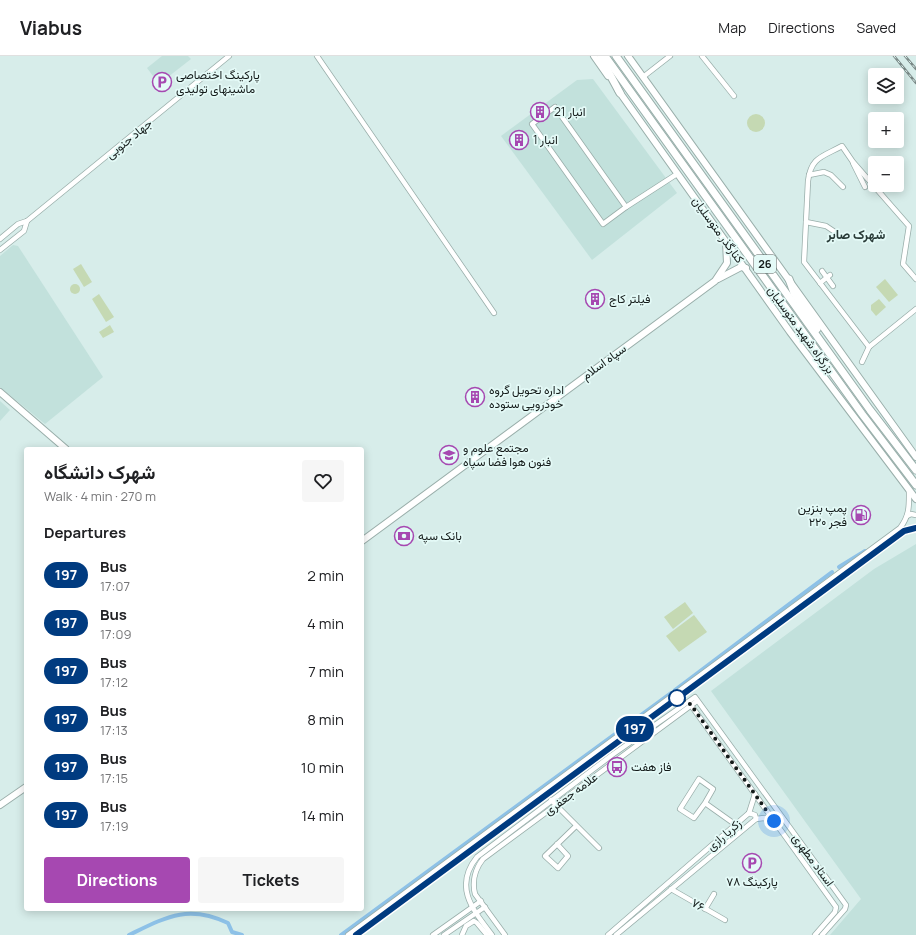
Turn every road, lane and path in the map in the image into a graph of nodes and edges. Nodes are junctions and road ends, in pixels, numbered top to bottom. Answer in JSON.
{"nodes":[{"id":1,"x":229,"y":56,"type":"edge"},
{"id":2,"x":317,"y":56,"type":"edge"},
{"id":3,"x":594,"y":56,"type":"edge"},
{"id":4,"x":600,"y":56,"type":"edge"},
{"id":5,"x":604,"y":56,"type":"edge"},
{"id":6,"x":616,"y":56,"type":"edge"},
{"id":7,"x":628,"y":56,"type":"edge"},
{"id":8,"x":670,"y":56,"type":"edge"},
{"id":9,"x":702,"y":56,"type":"edge"},
{"id":10,"x":643,"y":78,"type":"junction"},
{"id":11,"x":620,"y":93,"type":"junction"},
{"id":12,"x":734,"y":96,"type":"dead end"},
{"id":13,"x":852,"y":162,"type":"junction"},
{"id":14,"x":676,"y":174,"type":"junction"},
{"id":15,"x":809,"y":175,"type":"junction"},
{"id":16,"x":843,"y":187,"type":"dead end"},
{"id":17,"x":865,"y":187,"type":"dead end"},
{"id":18,"x":626,"y":207,"type":"junction"},
{"id":19,"x":27,"y":221,"type":"junction"},
{"id":20,"x":806,"y":222,"type":"junction"},
{"id":21,"x":835,"y":232,"type":"dead end"},
{"id":22,"x":0,"y":239,"type":"edge"},
{"id":23,"x":726,"y":241,"type":"junction"},
{"id":24,"x":0,"y":250,"type":"edge"},
{"id":25,"x":746,"y":268,"type":"junction"},
{"id":26,"x":822,"y":271,"type":"dead end"},
{"id":27,"x":828,"y":276,"type":"junction"},
{"id":28,"x":789,"y":279,"type":"junction"},
{"id":29,"x":916,"y":279,"type":"edge"},
{"id":30,"x":715,"y":281,"type":"junction"},
{"id":31,"x":820,"y":283,"type":"junction"},
{"id":32,"x":833,"y":286,"type":"dead end"},
{"id":33,"x":916,"y":309,"type":"edge"},
{"id":34,"x":494,"y":313,"type":"dead end"},
{"id":35,"x":869,"y":347,"type":"junction"},
{"id":36,"x":834,"y":359,"type":"junction"},
{"id":37,"x":862,"y":362,"type":"dead end"},
{"id":38,"x":0,"y":392,"type":"edge"},
{"id":39,"x":0,"y":396,"type":"edge"},
{"id":40,"x":59,"y":447,"type":"edge"},
{"id":41,"x":64,"y":447,"type":"edge"},
{"id":42,"x":916,"y":457,"type":"edge"},
{"id":43,"x":916,"y":470,"type":"edge"},
{"id":44,"x":916,"y":485,"type":"edge"},
{"id":45,"x":909,"y":489,"type":"junction"},
{"id":46,"x":916,"y":499,"type":"edge"},
{"id":47,"x":916,"y":515,"type":"edge"},
{"id":48,"x":907,"y":516,"type":"junction"},
{"id":49,"x":915,"y":527,"type":"edge"},
{"id":50,"x":364,"y":539,"type":"edge"},
{"id":51,"x":841,"y":575,"type":"junction"},
{"id":52,"x":696,"y":699,"type":"joint"},
{"id":53,"x":690,"y":704,"type":"junction"},
{"id":54,"x":24,"y":787,"type":"edge"},
{"id":55,"x":754,"y":794,"type":"junction"},
{"id":56,"x":551,"y":800,"type":"junction"},
{"id":57,"x":705,"y":803,"type":"junction"},
{"id":58,"x":0,"y":805,"type":"edge"},
{"id":59,"x":555,"y":806,"type":"junction"},
{"id":60,"x":749,"y":813,"type":"junction"},
{"id":61,"x":756,"y":819,"type":"junction"},
{"id":62,"x":774,"y":821,"type":"junction"},
{"id":63,"x":736,"y":825,"type":"junction"},
{"id":64,"x":576,"y":826,"type":"junction"},
{"id":65,"x":726,"y":833,"type":"junction"},
{"id":66,"x":732,"y":839,"type":"junction"},
{"id":67,"x":557,"y":844,"type":"junction"},
{"id":68,"x":599,"y":848,"type":"dead end"},
{"id":69,"x":674,"y":879,"type":"junction"},
{"id":70,"x":678,"y":884,"type":"junction"},
{"id":71,"x":671,"y":890,"type":"junction"},
{"id":72,"x":714,"y":894,"type":"dead end"},
{"id":73,"x":481,"y":901,"type":"junction"},
{"id":74,"x":472,"y":907,"type":"junction"},
{"id":75,"x":485,"y":907,"type":"junction"},
{"id":76,"x":705,"y":909,"type":"junction"},
{"id":77,"x":476,"y":913,"type":"junction"},
{"id":78,"x":725,"y":920,"type":"dead end"},
{"id":79,"x":348,"y":935,"type":"edge"},
{"id":80,"x":356,"y":935,"type":"edge"},
{"id":81,"x":433,"y":935,"type":"edge"},
{"id":82,"x":444,"y":935,"type":"edge"},
{"id":83,"x":462,"y":935,"type":"edge"},
{"id":84,"x":487,"y":935,"type":"edge"},
{"id":85,"x":492,"y":935,"type":"edge"},
{"id":86,"x":506,"y":935,"type":"edge"},
{"id":87,"x":608,"y":935,"type":"edge"},
{"id":88,"x":616,"y":935,"type":"edge"},
{"id":89,"x":815,"y":935,"type":"edge"},
{"id":90,"x":822,"y":935,"type":"edge"}],
"edges":[{"from":1,"to":19,"type":"street","name":"جهاد جنوبی"},
{"from":2,"to":34,"type":"street"},
{"from":3,"to":11,"type":"main road","name":"کنارگذر متوسلیان"},
{"from":4,"to":11,"type":"highway"},
{"from":5,"to":44,"type":"highway","name":"بزرگراه شهید متوسلیان"},
{"from":6,"to":36,"type":"highway","name":"بزرگراه شهید متوسلیان","number":"26"},
{"from":7,"to":10,"type":"main road"},
{"from":8,"to":10,"type":"street"},
{"from":9,"to":12,"type":"street"},
{"from":10,"to":28,"type":"main road"},
{"from":11,"to":14,"type":"main road","name":"کنارگذر متوسلیان"},
{"from":13,"to":15,"type":"street"},
{"from":13,"to":17,"type":"street"},
{"from":13,"to":29,"type":"street"},
{"from":14,"to":18,"type":"street"},
{"from":14,"to":23,"type":"main road","name":"کنارگذر متوسلیان"},
{"from":15,"to":16,"type":"street"},
{"from":15,"to":20,"type":"street"},
{"from":18,"to":18,"type":"street"},
{"from":19,"to":22,"type":"street","name":"جهاد جنوبی"},
{"from":19,"to":24,"type":"street","name":"جهاد جنوبی"},
{"from":20,"to":21,"type":"street"},
{"from":20,"to":31,"type":"street"},
{"from":23,"to":25,"type":"main road","name":"کنارگذر متوسلیان"},
{"from":23,"to":30,"type":"main road","name":"سپاه اسلام"},
{"from":25,"to":30,"type":"main road"},
{"from":25,"to":45,"type":"main road","name":"کنارگذر متوسلیان"},
{"from":26,"to":27,"type":"street"},
{"from":27,"to":31,"type":"street"},
{"from":27,"to":32,"type":"street"},
{"from":28,"to":36,"type":"highway"},
{"from":28,"to":42,"type":"main road"},
{"from":30,"to":50,"type":"main road","name":"سپاه اسلام"},
{"from":31,"to":35,"type":"street"},
{"from":33,"to":35,"type":"street"},
{"from":35,"to":37,"type":"street"},
{"from":36,"to":43,"type":"highway","name":"بزرگراه شهید متوسلیان","number":"26"},
{"from":38,"to":41,"type":"main road"},
{"from":39,"to":40,"type":"main road"},
{"from":45,"to":46,"type":"main road","name":"کنارگذر متوسلیان"},
{"from":45,"to":48,"type":"street"},
{"from":47,"to":48,"type":"street"},
{"from":48,"to":51,"type":"street"},
{"from":49,"to":51,"type":"street"},
{"from":51,"to":79,"type":"street"},
{"from":51,"to":80,"type":"street"},
{"from":52,"to":53,"type":"street","name":"علامه جعفری"},
{"from":52,"to":90,"type":"street","name":"استاد مطهری"},
{"from":53,"to":55,"type":"street","name":"استاد مطهری"},
{"from":53,"to":56,"type":"street","name":"علامه جعفری"},
{"from":53,"to":59,"type":"street","name":"علامه جعفری"},
{"from":54,"to":58,"type":"main road"},
{"from":55,"to":60,"type":"street"},
{"from":55,"to":62,"type":"street","name":"استاد مطهری"},
{"from":56,"to":59,"type":"street"},
{"from":56,"to":74,"type":"street","name":"علامه جعفری"},
{"from":57,"to":57,"type":"street"},
{"from":57,"to":63,"type":"street"},
{"from":59,"to":64,"type":"street"},
{"from":59,"to":73,"type":"street","name":"علامه جعفری"},
{"from":60,"to":61,"type":"street","name":"زکریا رازی"},
{"from":60,"to":63,"type":"street","name":"زکریا رازی"},
{"from":61,"to":62,"type":"street"},
{"from":61,"to":66,"type":"street","name":"زکریا رازی"},
{"from":62,"to":89,"type":"street","name":"استاد مطهری"},
{"from":63,"to":65,"type":"street","name":"زکریا رازی"},
{"from":64,"to":67,"type":"street"},
{"from":64,"to":68,"type":"street"},
{"from":65,"to":66,"type":"street"},
{"from":65,"to":69,"type":"street","name":"زکریا رازی"},
{"from":66,"to":70,"type":"street","name":"زکریا رازی"},
{"from":67,"to":67,"type":"street"},
{"from":69,"to":70,"type":"street"},
{"from":69,"to":87,"type":"street","name":"زکریا رازی"},
{"from":70,"to":71,"type":"street","name":"زکریا رازی"},
{"from":71,"to":76,"type":"street","name":"۷۶"},
{"from":71,"to":88,"type":"street","name":"زکریا رازی"},
{"from":72,"to":76,"type":"street"},
{"from":73,"to":74,"type":"street"},
{"from":73,"to":75,"type":"street","name":"علامه جعفری"},
{"from":74,"to":77,"type":"street","name":"علامه جعفری"},
{"from":74,"to":81,"type":"street"},
{"from":75,"to":77,"type":"street"},
{"from":75,"to":86,"type":"street","name":"علامه جعفری"},
{"from":76,"to":78,"type":"street","name":"۷۶"},
{"from":77,"to":82,"type":"street"},
{"from":77,"to":85,"type":"street","name":"علامه جعفری"},
{"from":83,"to":84,"type":"street"}]}
